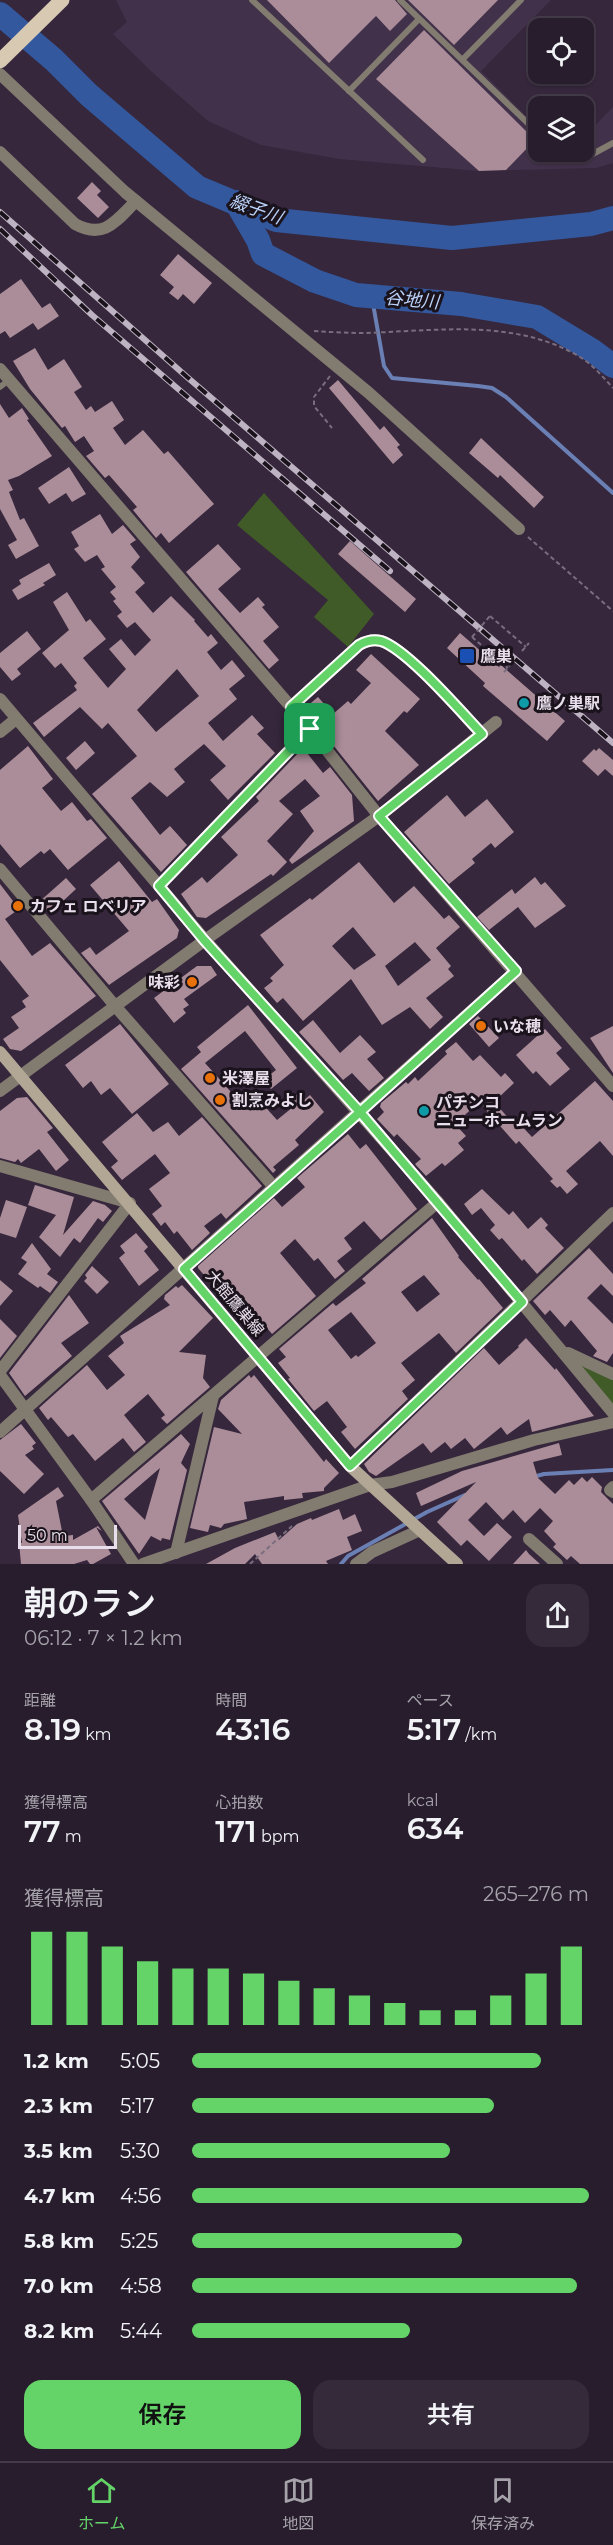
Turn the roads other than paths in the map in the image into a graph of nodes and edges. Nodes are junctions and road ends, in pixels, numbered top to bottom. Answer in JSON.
{"nodes":[{"id":1,"x":252,"y":0,"type":"edge"},
{"id":2,"x":400,"y":0,"type":"edge"},
{"id":3,"x":521,"y":0,"type":"edge"},
{"id":4,"x":59,"y":3,"type":"edge"},
{"id":5,"x":419,"y":19,"type":"junction"},
{"id":6,"x":463,"y":59,"type":"junction"},
{"id":7,"x":0,"y":61,"type":"edge"},
{"id":8,"x":0,"y":74,"type":"edge"},
{"id":9,"x":350,"y":91,"type":"junction"},
{"id":10,"x":528,"y":123,"type":"edge"},
{"id":11,"x":613,"y":143,"type":"edge"},
{"id":12,"x":0,"y":152,"type":"edge"},
{"id":13,"x":594,"y":153,"type":"edge"},
{"id":14,"x":423,"y":160,"type":"dead end"},
{"id":15,"x":136,"y":201,"type":"junction"},
{"id":16,"x":0,"y":369,"type":"edge"},
{"id":17,"x":5,"y":384,"type":"edge"},
{"id":18,"x":519,"y":529,"type":"road end"},
{"id":19,"x":0,"y":699,"type":"edge"},
{"id":20,"x":291,"y":707,"type":"junction"},
{"id":21,"x":16,"y":719,"type":"junction"},
{"id":22,"x":496,"y":722,"type":"dead end"},
{"id":23,"x":310,"y":729,"type":"junction"},
{"id":24,"x":0,"y":732,"type":"edge"},
{"id":25,"x":482,"y":734,"type":"junction"},
{"id":26,"x":379,"y":816,"type":"junction"},
{"id":27,"x":0,"y":869,"type":"edge"},
{"id":28,"x":159,"y":886,"type":"junction"},
{"id":29,"x":204,"y":940,"type":"junction"},
{"id":30,"x":516,"y":971,"type":"junction"},
{"id":31,"x":116,"y":1007,"type":"junction"},
{"id":32,"x":0,"y":1052,"type":"edge"},
{"id":33,"x":21,"y":1076,"type":"junction"},
{"id":34,"x":613,"y":1086,"type":"edge"},
{"id":35,"x":0,"y":1091,"type":"edge"},
{"id":36,"x":360,"y":1112,"type":"junction"},
{"id":37,"x":0,"y":1166,"type":"edge"},
{"id":38,"x":274,"y":1187,"type":"junction"},
{"id":39,"x":438,"y":1202,"type":"junction"},
{"id":40,"x":130,"y":1203,"type":"junction"},
{"id":41,"x":613,"y":1213,"type":"edge"},
{"id":42,"x":184,"y":1269,"type":"junction"},
{"id":43,"x":522,"y":1302,"type":"junction"},
{"id":44,"x":564,"y":1352,"type":"junction"},
{"id":45,"x":259,"y":1357,"type":"junction"},
{"id":46,"x":0,"y":1373,"type":"edge"},
{"id":47,"x":613,"y":1374,"type":"edge"},
{"id":48,"x":213,"y":1396,"type":"junction"},
{"id":49,"x":27,"y":1410,"type":"junction"},
{"id":50,"x":613,"y":1413,"type":"edge"},
{"id":51,"x":613,"y":1422,"type":"edge"},
{"id":52,"x":0,"y":1432,"type":"edge"},
{"id":53,"x":350,"y":1466,"type":"junction"},
{"id":54,"x":370,"y":1485,"type":"junction"},
{"id":55,"x":613,"y":1487,"type":"edge"},
{"id":56,"x":613,"y":1492,"type":"edge"},
{"id":57,"x":91,"y":1500,"type":"junction"},
{"id":58,"x":414,"y":1524,"type":"junction"},
{"id":59,"x":529,"y":1539,"type":"dead end"},
{"id":60,"x":176,"y":1553,"type":"junction"},
{"id":61,"x":134,"y":1564,"type":"edge"},
{"id":62,"x":143,"y":1564,"type":"edge"},
{"id":63,"x":356,"y":1564,"type":"edge"},
{"id":64,"x":457,"y":1564,"type":"edge"},
{"id":65,"x":557,"y":1564,"type":"edge"}],
"edges":[{"from":1,"to":9,"type":"lane"},
{"from":2,"to":5,"type":"lane"},
{"from":3,"to":6,"type":"lane"},
{"from":4,"to":7,"type":"main road"},
{"from":5,"to":6,"type":"lane"},
{"from":5,"to":9,"type":"lane"},
{"from":6,"to":10,"type":"lane"},
{"from":8,"to":15,"type":"street"},
{"from":9,"to":14,"type":"lane"},
{"from":11,"to":13,"type":"lane"},
{"from":12,"to":15,"type":"street"},
{"from":15,"to":18,"type":"street"},
{"from":16,"to":17,"type":"street"},
{"from":17,"to":20,"type":"street"},
{"from":19,"to":21,"type":"street"},
{"from":20,"to":23,"type":"street"},
{"from":20,"to":25,"type":"street"},
{"from":21,"to":24,"type":"street"},
{"from":21,"to":28,"type":"street"},
{"from":22,"to":25,"type":"street"},
{"from":23,"to":26,"type":"street"},
{"from":23,"to":28,"type":"street"},
{"from":25,"to":26,"type":"street"},
{"from":26,"to":29,"type":"street"},
{"from":26,"to":30,"type":"street"},
{"from":27,"to":31,"type":"street"},
{"from":28,"to":29,"type":"street"},
{"from":29,"to":31,"type":"street"},
{"from":29,"to":36,"type":"street"},
{"from":30,"to":34,"type":"street"},
{"from":30,"to":36,"type":"street"},
{"from":31,"to":33,"type":"street"},
{"from":31,"to":38,"type":"street"},
{"from":32,"to":33,"type":"main road","name":"大館鷹巣線"},
{"from":33,"to":35,"type":"street"},
{"from":33,"to":40,"type":"main road","name":"大館鷹巣線"},
{"from":36,"to":38,"type":"street"},
{"from":36,"to":39,"type":"street"},
{"from":37,"to":40,"type":"street"},
{"from":38,"to":42,"type":"street"},
{"from":39,"to":43,"type":"street"},
{"from":39,"to":45,"type":"street"},
{"from":40,"to":42,"type":"main road","name":"大館鷹巣線"},
{"from":40,"to":46,"type":"street"},
{"from":41,"to":43,"type":"street"},
{"from":42,"to":45,"type":"main road","name":"大館鷹巣線"},
{"from":42,"to":49,"type":"street"},
{"from":43,"to":44,"type":"street"},
{"from":43,"to":53,"type":"street"},
{"from":44,"to":47,"type":"street"},
{"from":44,"to":50,"type":"street"},
{"from":45,"to":48,"type":"street"},
{"from":45,"to":53,"type":"main road","name":"大館鷹巣線"},
{"from":46,"to":49,"type":"street"},
{"from":48,"to":57,"type":"street"},
{"from":48,"to":60,"type":"street"},
{"from":49,"to":52,"type":"street"},
{"from":49,"to":57,"type":"street"},
{"from":51,"to":54,"type":"street"},
{"from":53,"to":54,"type":"main road","name":"大館鷹巣線"},
{"from":54,"to":58,"type":"main road","name":"大館鷹巣線"},
{"from":54,"to":60,"type":"street"},
{"from":55,"to":56,"type":"street"},
{"from":57,"to":61,"type":"street"},
{"from":58,"to":63,"type":"street"},
{"from":58,"to":64,"type":"main road","name":"大館鷹巣線"},
{"from":59,"to":65,"type":"street"},
{"from":60,"to":62,"type":"street"}]}
